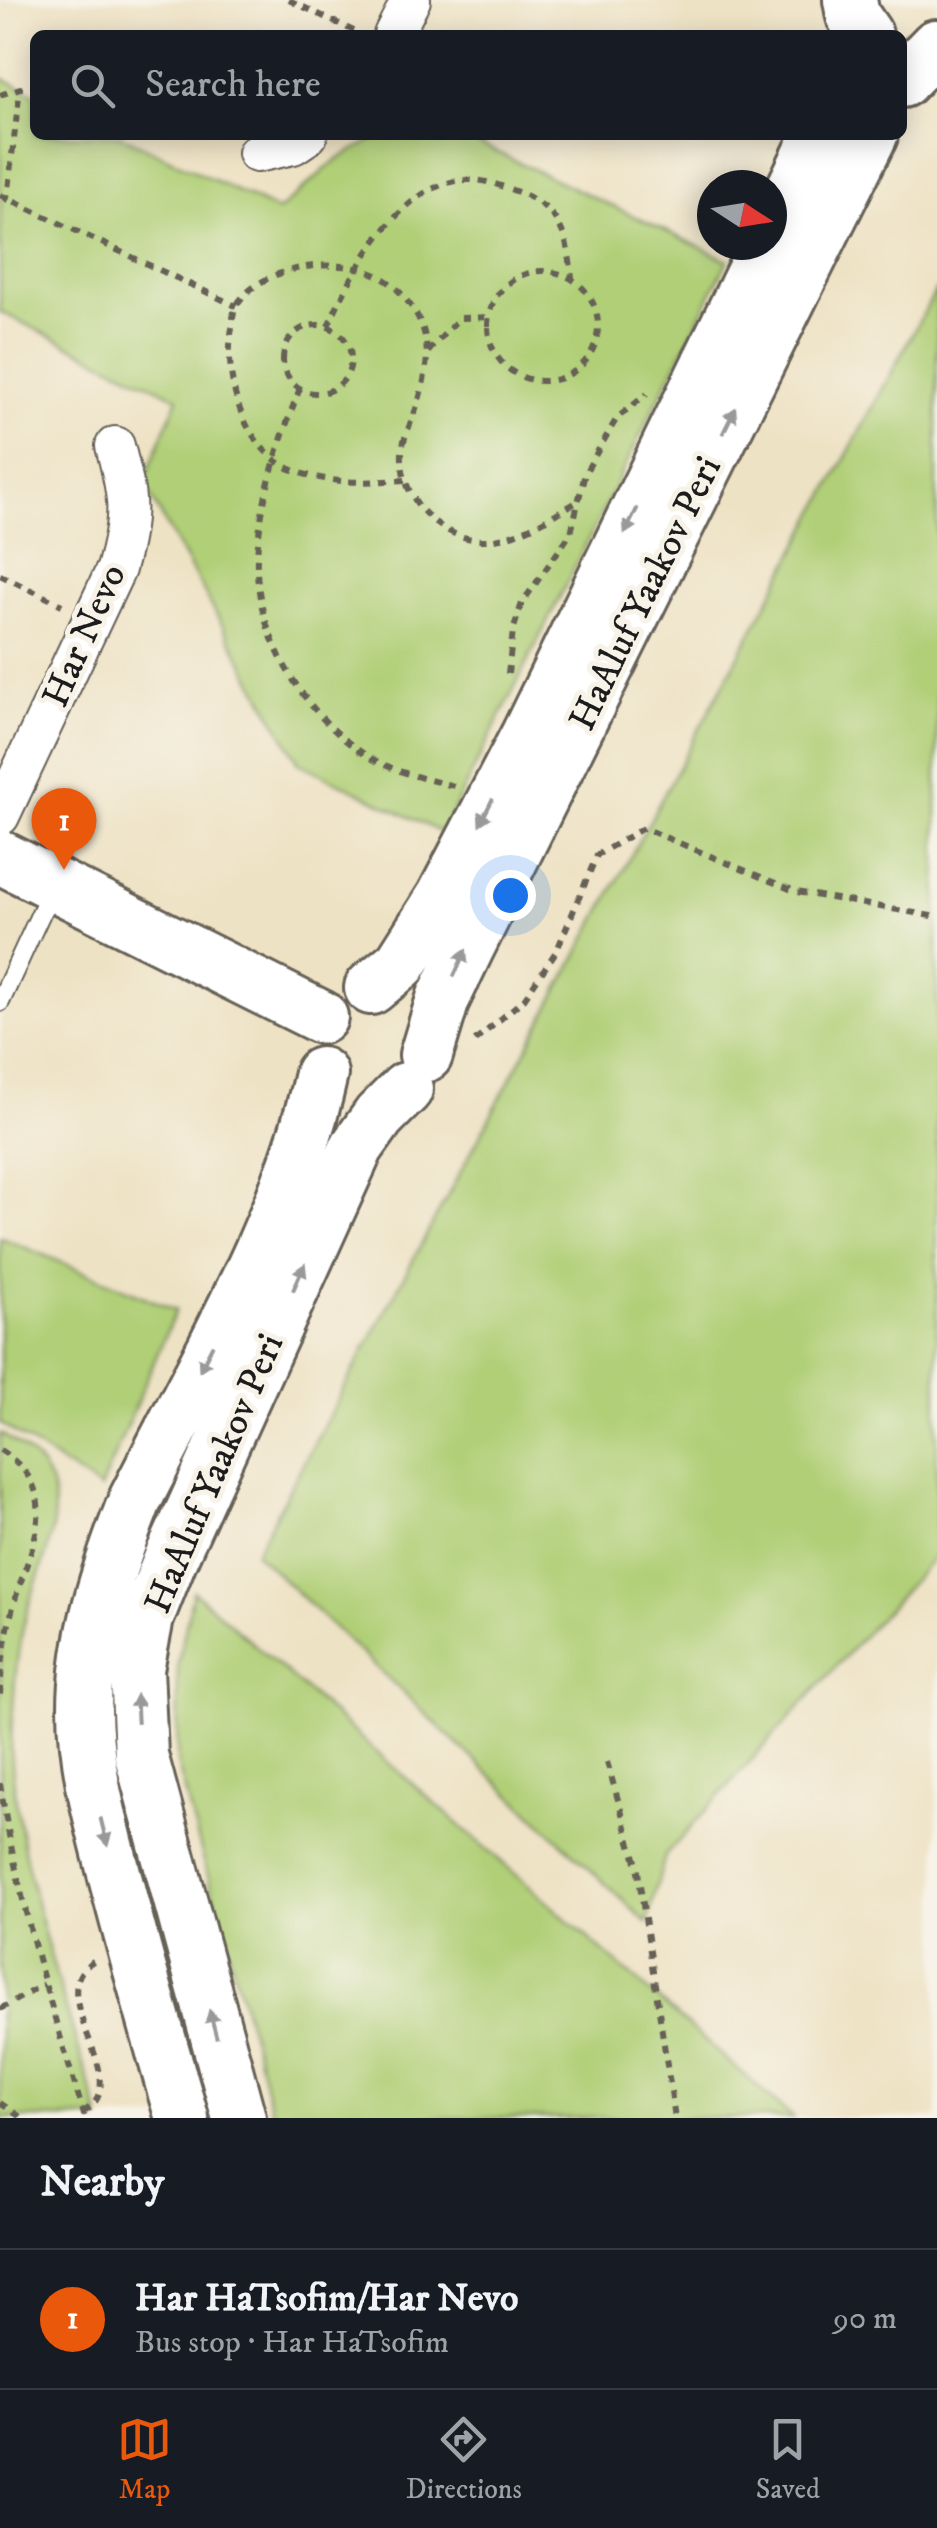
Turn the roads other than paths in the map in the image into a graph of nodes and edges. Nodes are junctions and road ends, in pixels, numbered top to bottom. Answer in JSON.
{"nodes":[{"id":1,"x":411,"y":0,"type":"edge"},
{"id":2,"x":396,"y":30,"type":"edge"},
{"id":3,"x":936,"y":46,"type":"edge"},
{"id":4,"x":907,"y":47,"type":"edge"},
{"id":5,"x":907,"y":76,"type":"edge"},
{"id":6,"x":301,"y":140,"type":"edge"},
{"id":7,"x":817,"y":140,"type":"edge"},
{"id":8,"x":869,"y":140,"type":"edge"},
{"id":9,"x":257,"y":153,"type":"dead end"},
{"id":10,"x":787,"y":201,"type":"edge"},
{"id":11,"x":759,"y":260,"type":"edge"},
{"id":12,"x":114,"y":446,"type":"dead end"},
{"id":13,"x":0,"y":816,"type":"edge"},
{"id":14,"x":0,"y":857,"type":"edge"},
{"id":15,"x":54,"y":884,"type":"junction"},
{"id":16,"x":371,"y":988,"type":"junction"},
{"id":17,"x":0,"y":1002,"type":"edge"},
{"id":18,"x":321,"y":1017,"type":"junction"},
{"id":19,"x":417,"y":1072,"type":"junction"},
{"id":20,"x":320,"y":1074,"type":"junction"},
{"id":21,"x":182,"y":2118,"type":"edge"},
{"id":22,"x":239,"y":2118,"type":"edge"}],
"edges":[{"from":1,"to":2,"type":"street"},
{"from":3,"to":4,"type":"street"},
{"from":3,"to":5,"type":"street"},
{"from":6,"to":9,"type":"street"},
{"from":7,"to":10,"type":"street"},
{"from":19,"to":8,"type":"street","name":"HaAluf Yaakov Peri","one_way":true},
{"from":11,"to":16,"type":"street","name":"HaAluf Yaakov Peri","one_way":true},
{"from":12,"to":13,"type":"street","name":"Har Nevo"},
{"from":14,"to":15,"type":"street"},
{"from":15,"to":17,"type":"lane"},
{"from":15,"to":18,"type":"street"},
{"from":16,"to":18,"type":"street"},
{"from":16,"to":19,"type":"street"},
{"from":18,"to":20,"type":"street"},
{"from":19,"to":20,"type":"street"},
{"from":22,"to":19,"type":"street","name":"HaAluf Yaakov Peri","one_way":true},
{"from":20,"to":21,"type":"street","name":"HaAluf Yaakov Peri","one_way":true}]}
